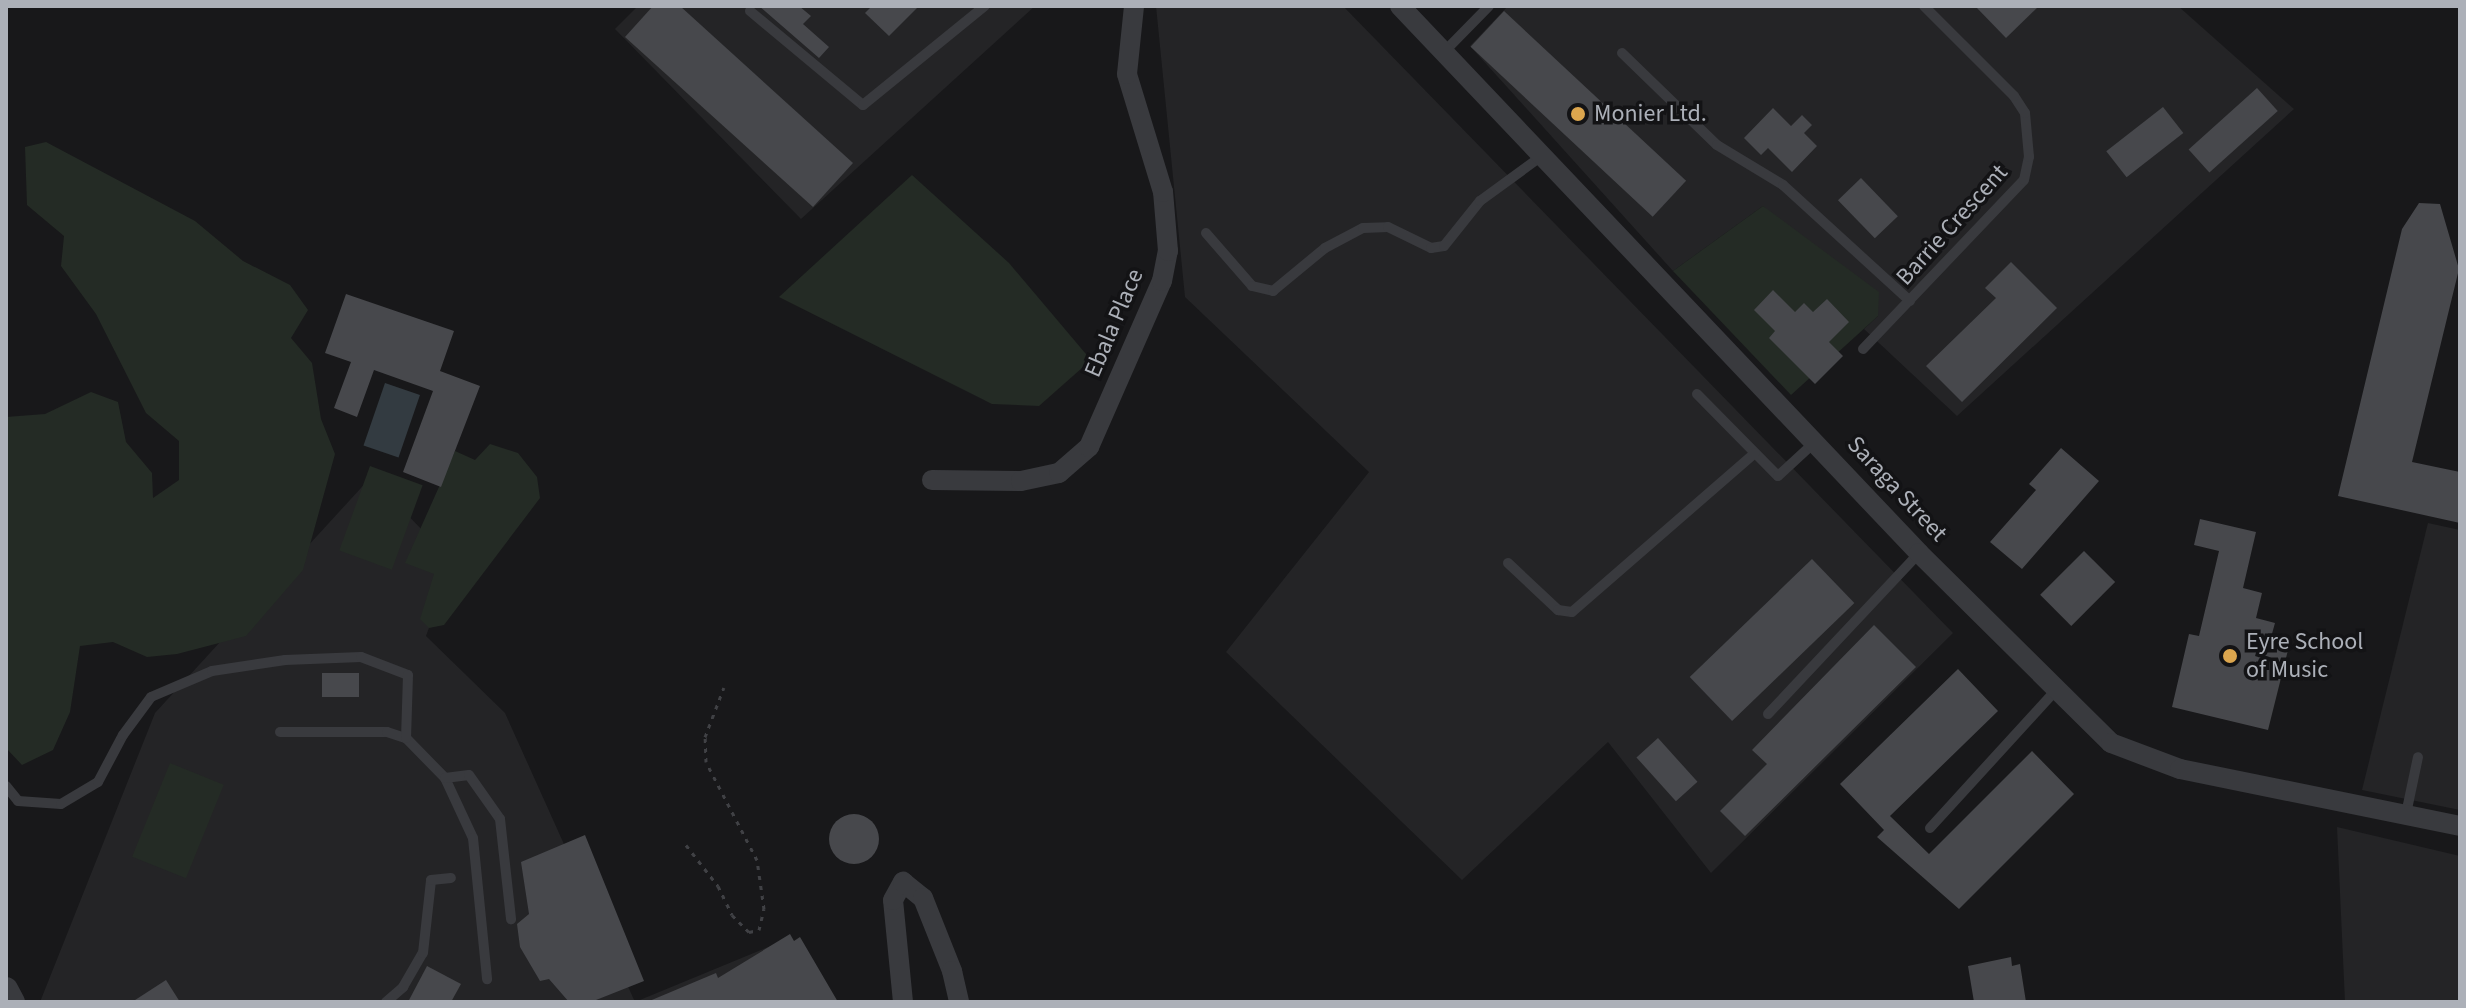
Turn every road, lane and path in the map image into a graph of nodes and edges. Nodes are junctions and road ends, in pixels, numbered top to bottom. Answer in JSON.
{"nodes":[{"id":1,"x":985,"y":6,"type":"edge"},
{"id":2,"x":1134,"y":6,"type":"edge"},
{"id":3,"x":1400,"y":6,"type":"edge"},
{"id":4,"x":1489,"y":6,"type":"edge"},
{"id":5,"x":1924,"y":6,"type":"edge"},
{"id":6,"x":750,"y":11,"type":"dead end"},
{"id":7,"x":1444,"y":52,"type":"junction"},
{"id":8,"x":1622,"y":53,"type":"dead end"},
{"id":9,"x":1543,"y":155,"type":"junction"},
{"id":10,"x":1206,"y":233,"type":"dead end"},
{"id":11,"x":1910,"y":301,"type":"junction"},
{"id":12,"x":1863,"y":349,"type":"dead end"},
{"id":13,"x":1697,"y":394,"type":"dead end"},
{"id":14,"x":1816,"y":441,"type":"junction"},
{"id":15,"x":1755,"y":453,"type":"junction"},
{"id":16,"x":932,"y":480,"type":"dead end"},
{"id":17,"x":1919,"y":553,"type":"junction"},
{"id":18,"x":1508,"y":563,"type":"dead end"},
{"id":19,"x":724,"y":687,"type":"dead end"},
{"id":20,"x":2054,"y":692,"type":"junction"},
{"id":21,"x":1768,"y":714,"type":"dead end"},
{"id":22,"x":280,"y":732,"type":"dead end"},
{"id":23,"x":406,"y":738,"type":"junction"},
{"id":24,"x":2418,"y":757,"type":"dead end"},
{"id":25,"x":445,"y":778,"type":"junction"},
{"id":26,"x":6,"y":786,"type":"edge"},
{"id":27,"x":2406,"y":814,"type":"junction"},
{"id":28,"x":2460,"y":826,"type":"edge"},
{"id":29,"x":1930,"y":828,"type":"dead end"},
{"id":30,"x":686,"y":845,"type":"dead end"},
{"id":31,"x":451,"y":878,"type":"dead end"},
{"id":32,"x":511,"y":919,"type":"dead end"},
{"id":33,"x":487,"y":979,"type":"dead end"},
{"id":34,"x":6,"y":989,"type":"edge"},
{"id":35,"x":13,"y":1002,"type":"edge"},
{"id":36,"x":386,"y":1002,"type":"edge"},
{"id":37,"x":903,"y":1002,"type":"edge"},
{"id":38,"x":959,"y":1002,"type":"edge"}],
"edges":[{"from":1,"to":6,"type":"lane"},
{"from":2,"to":16,"type":"street","name":"Ebala Place"},
{"from":3,"to":7,"type":"street","name":"Saraga Street"},
{"from":4,"to":7,"type":"lane"},
{"from":5,"to":11,"type":"lane","name":"Barrie Crescent"},
{"from":7,"to":9,"type":"street","name":"Saraga Street"},
{"from":8,"to":11,"type":"lane"},
{"from":9,"to":10,"type":"lane"},
{"from":9,"to":14,"type":"street","name":"Saraga Street"},
{"from":11,"to":12,"type":"lane","name":"Barrie Crescent"},
{"from":13,"to":15,"type":"lane"},
{"from":14,"to":15,"type":"lane"},
{"from":14,"to":17,"type":"street","name":"Saraga Street"},
{"from":15,"to":18,"type":"lane"},
{"from":17,"to":20,"type":"street","name":"Saraga Street"},
{"from":17,"to":21,"type":"lane"},
{"from":19,"to":30,"type":"path"},
{"from":20,"to":27,"type":"street","name":"Saraga Street"},
{"from":20,"to":29,"type":"lane"},
{"from":22,"to":23,"type":"lane"},
{"from":23,"to":25,"type":"lane"},
{"from":23,"to":26,"type":"lane"},
{"from":24,"to":27,"type":"lane"},
{"from":25,"to":32,"type":"lane"},
{"from":25,"to":33,"type":"lane"},
{"from":27,"to":28,"type":"street","name":"Saraga Street"},
{"from":31,"to":36,"type":"lane"},
{"from":34,"to":35,"type":"street"},
{"from":37,"to":38,"type":"street"}]}
